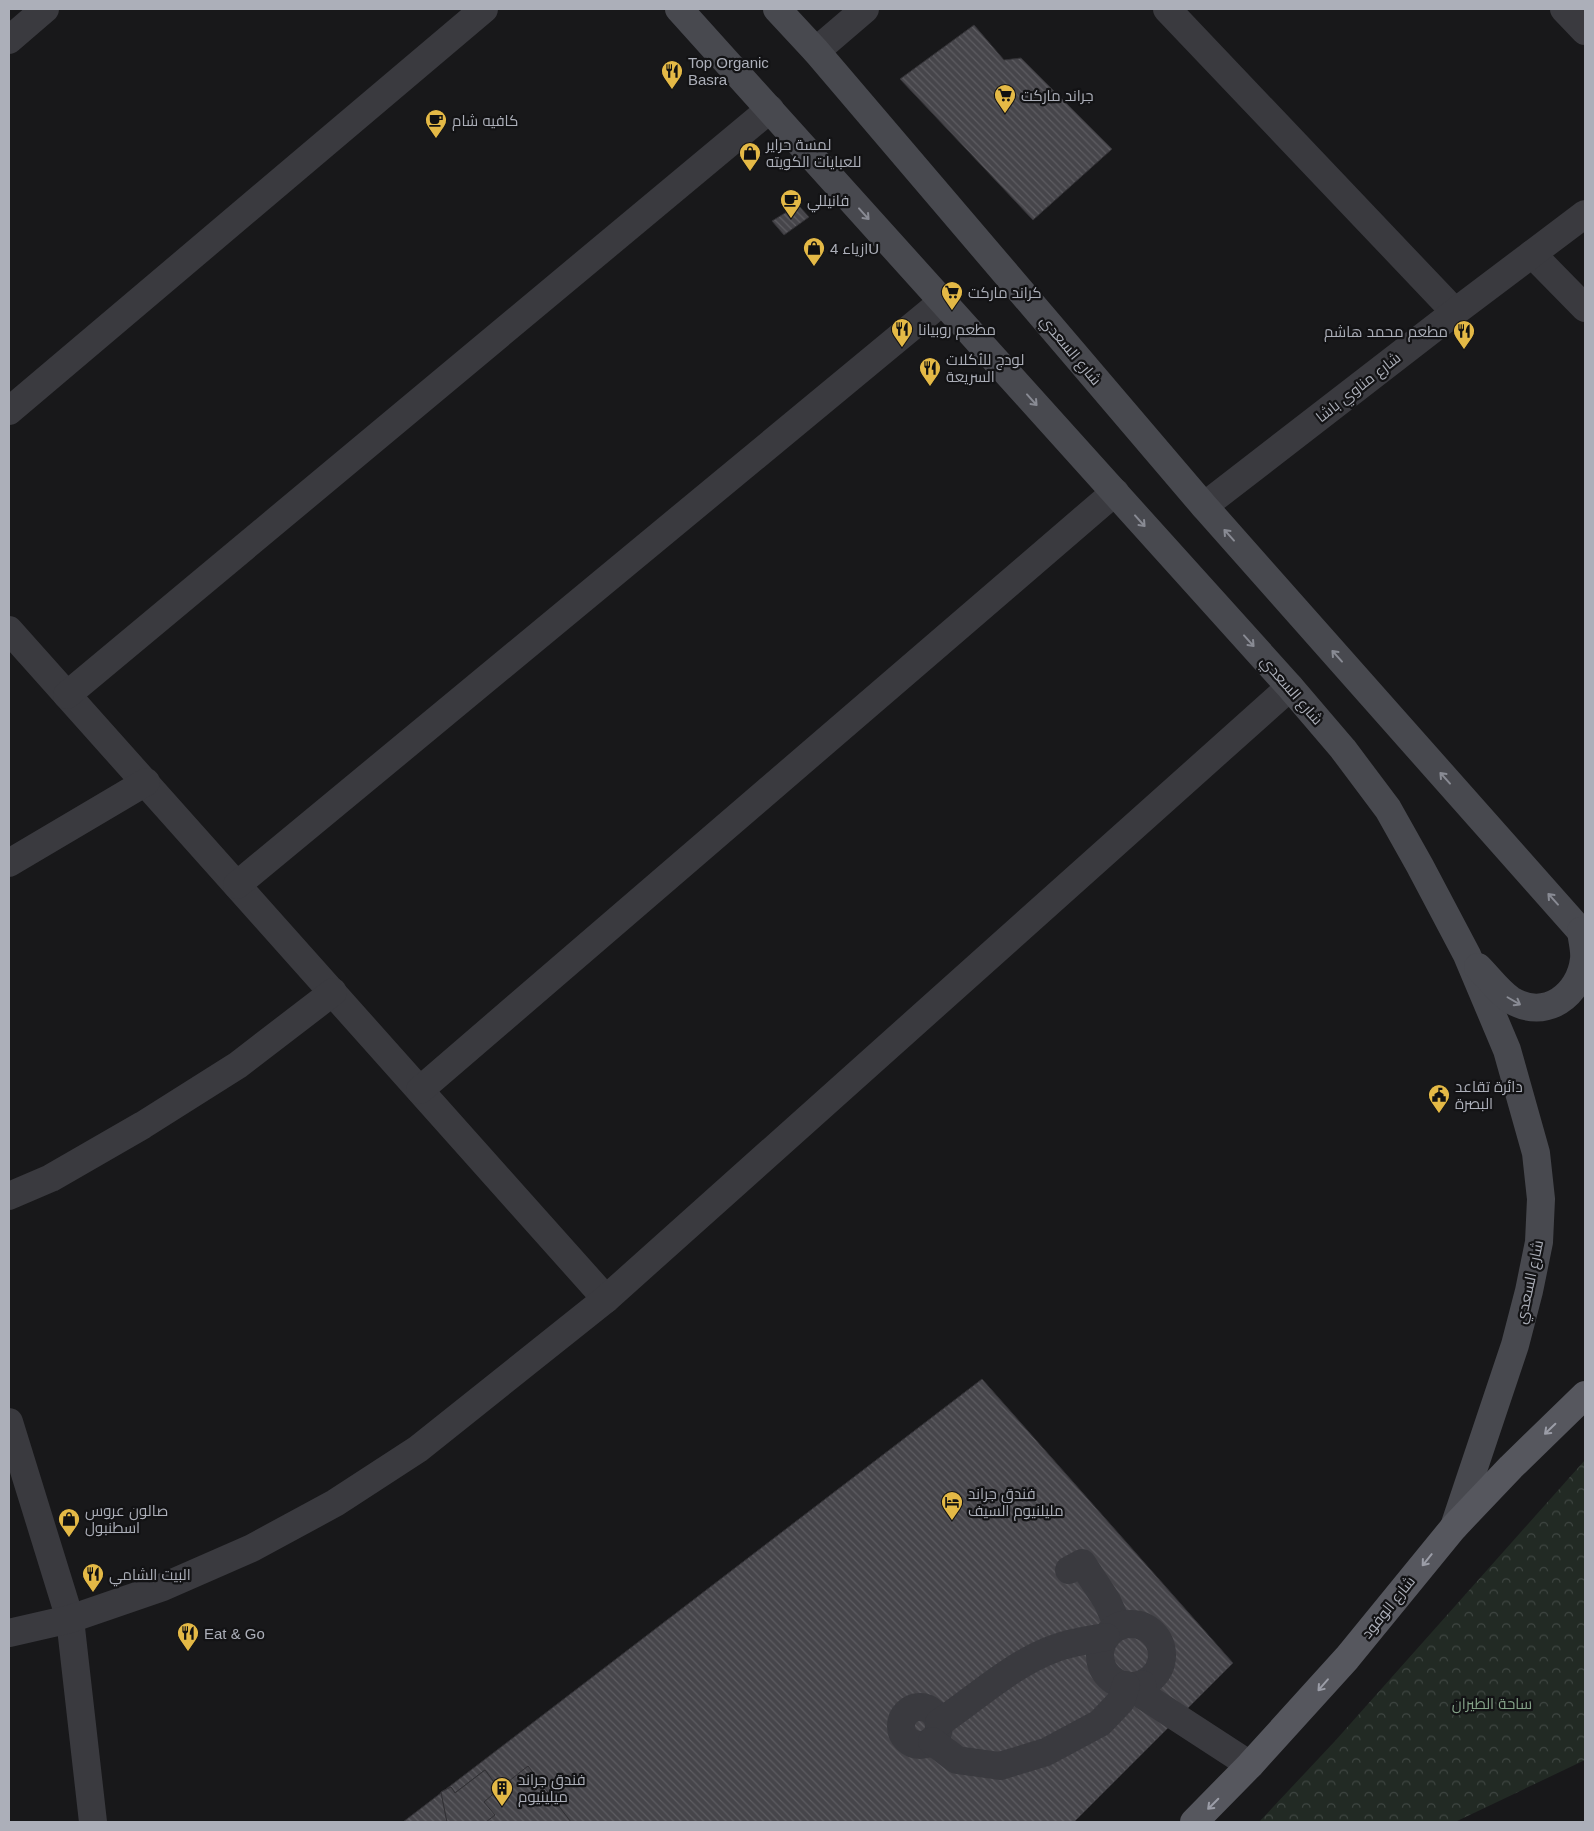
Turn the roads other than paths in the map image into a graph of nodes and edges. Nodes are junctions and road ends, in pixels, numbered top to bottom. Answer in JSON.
{"nodes":[{"id":1,"x":45,"y":9,"type":"edge"},
{"id":2,"x":484,"y":9,"type":"edge"},
{"id":3,"x":680,"y":9,"type":"edge"},
{"id":4,"x":777,"y":9,"type":"edge"},
{"id":5,"x":865,"y":9,"type":"edge"},
{"id":6,"x":1168,"y":9,"type":"edge"},
{"id":7,"x":1564,"y":9,"type":"edge"},
{"id":8,"x":1585,"y":31,"type":"edge"},
{"id":9,"x":9,"y":40,"type":"edge"},
{"id":10,"x":816,"y":51,"type":"junction"},
{"id":11,"x":770,"y":109,"type":"junction"},
{"id":12,"x":1585,"y":214,"type":"edge"},
{"id":13,"x":1532,"y":254,"type":"junction"},
{"id":14,"x":943,"y":301,"type":"junction"},
{"id":15,"x":1585,"y":308,"type":"edge"},
{"id":16,"x":1455,"y":312,"type":"junction"},
{"id":17,"x":9,"y":411,"type":"edge"},
{"id":18,"x":1115,"y":492,"type":"junction"},
{"id":19,"x":1204,"y":506,"type":"junction"},
{"id":20,"x":9,"y":630,"type":"edge"},
{"id":21,"x":1290,"y":687,"type":"junction"},
{"id":22,"x":67,"y":695,"type":"junction"},
{"id":23,"x":146,"y":782,"type":"junction"},
{"id":24,"x":9,"y":863,"type":"edge"},
{"id":25,"x":237,"y":885,"type":"junction"},
{"id":26,"x":1583,"y":934,"type":"edge"},
{"id":27,"x":1467,"y":955,"type":"junction"},
{"id":28,"x":333,"y":992,"type":"junction"},
{"id":29,"x":420,"y":1090,"type":"junction"},
{"id":30,"x":9,"y":1196,"type":"edge"},
{"id":31,"x":606,"y":1299,"type":"junction"},
{"id":32,"x":1585,"y":1395,"type":"edge"},
{"id":33,"x":9,"y":1422,"type":"edge"},
{"id":34,"x":1454,"y":1527,"type":"junction"},
{"id":35,"x":1069,"y":1570,"type":"dead end"},
{"id":36,"x":70,"y":1620,"type":"junction"},
{"id":37,"x":1112,"y":1631,"type":"junction"},
{"id":38,"x":9,"y":1633,"type":"edge"},
{"id":39,"x":1134,"y":1685,"type":"junction"},
{"id":40,"x":1250,"y":1765,"type":"junction"},
{"id":41,"x":94,"y":1822,"type":"edge"},
{"id":42,"x":1194,"y":1822,"type":"edge"}],
"edges":[{"from":1,"to":9,"type":"street"},
{"from":2,"to":17,"type":"street"},
{"from":3,"to":11,"type":"main road","name":"شارع السعدي"},
{"from":4,"to":10,"type":"main road","name":"شارع السعدي"},
{"from":5,"to":10,"type":"street"},
{"from":6,"to":16,"type":"street"},
{"from":7,"to":8,"type":"street"},
{"from":10,"to":19,"type":"main road","name":"شارع السعدي"},
{"from":11,"to":14,"type":"main road","name":"شارع السعدي","one_way":true},
{"from":11,"to":22,"type":"street"},
{"from":12,"to":13,"type":"street","name":"شارع مناوي باشا"},
{"from":13,"to":15,"type":"street"},
{"from":13,"to":16,"type":"street","name":"شارع مناوي باشا"},
{"from":14,"to":18,"type":"main road","name":"شارع السعدي","one_way":true},
{"from":14,"to":25,"type":"street"},
{"from":16,"to":19,"type":"street","name":"شارع مناوي باشا"},
{"from":18,"to":21,"type":"main road","name":"شارع السعدي","one_way":true},
{"from":18,"to":29,"type":"street"},
{"from":26,"to":19,"type":"main road","name":"شارع السعدي","one_way":true},
{"from":20,"to":22,"type":"street"},
{"from":21,"to":27,"type":"main road","name":"شارع السعدي"},
{"from":21,"to":31,"type":"street"},
{"from":22,"to":23,"type":"street"},
{"from":23,"to":24,"type":"street"},
{"from":23,"to":25,"type":"street"},
{"from":25,"to":28,"type":"street"},
{"from":27,"to":26,"type":"main road","one_way":true},
{"from":27,"to":34,"type":"main road","name":"شارع السعدي"},
{"from":28,"to":29,"type":"street"},
{"from":28,"to":30,"type":"street"},
{"from":29,"to":31,"type":"street"},
{"from":31,"to":36,"type":"street"},
{"from":32,"to":34,"type":"main road","name":"شارع الوفود","one_way":true},
{"from":33,"to":36,"type":"street"},
{"from":34,"to":40,"type":"main road","name":"شارع الوفود","one_way":true},
{"from":35,"to":37,"type":"street"},
{"from":36,"to":38,"type":"street"},
{"from":36,"to":41,"type":"street"},
{"from":37,"to":39,"type":"street"},
{"from":37,"to":39,"type":"street"},
{"from":37,"to":39,"type":"street"},
{"from":39,"to":40,"type":"street"},
{"from":40,"to":42,"type":"main road","name":"شارع الوفود","one_way":true}]}
